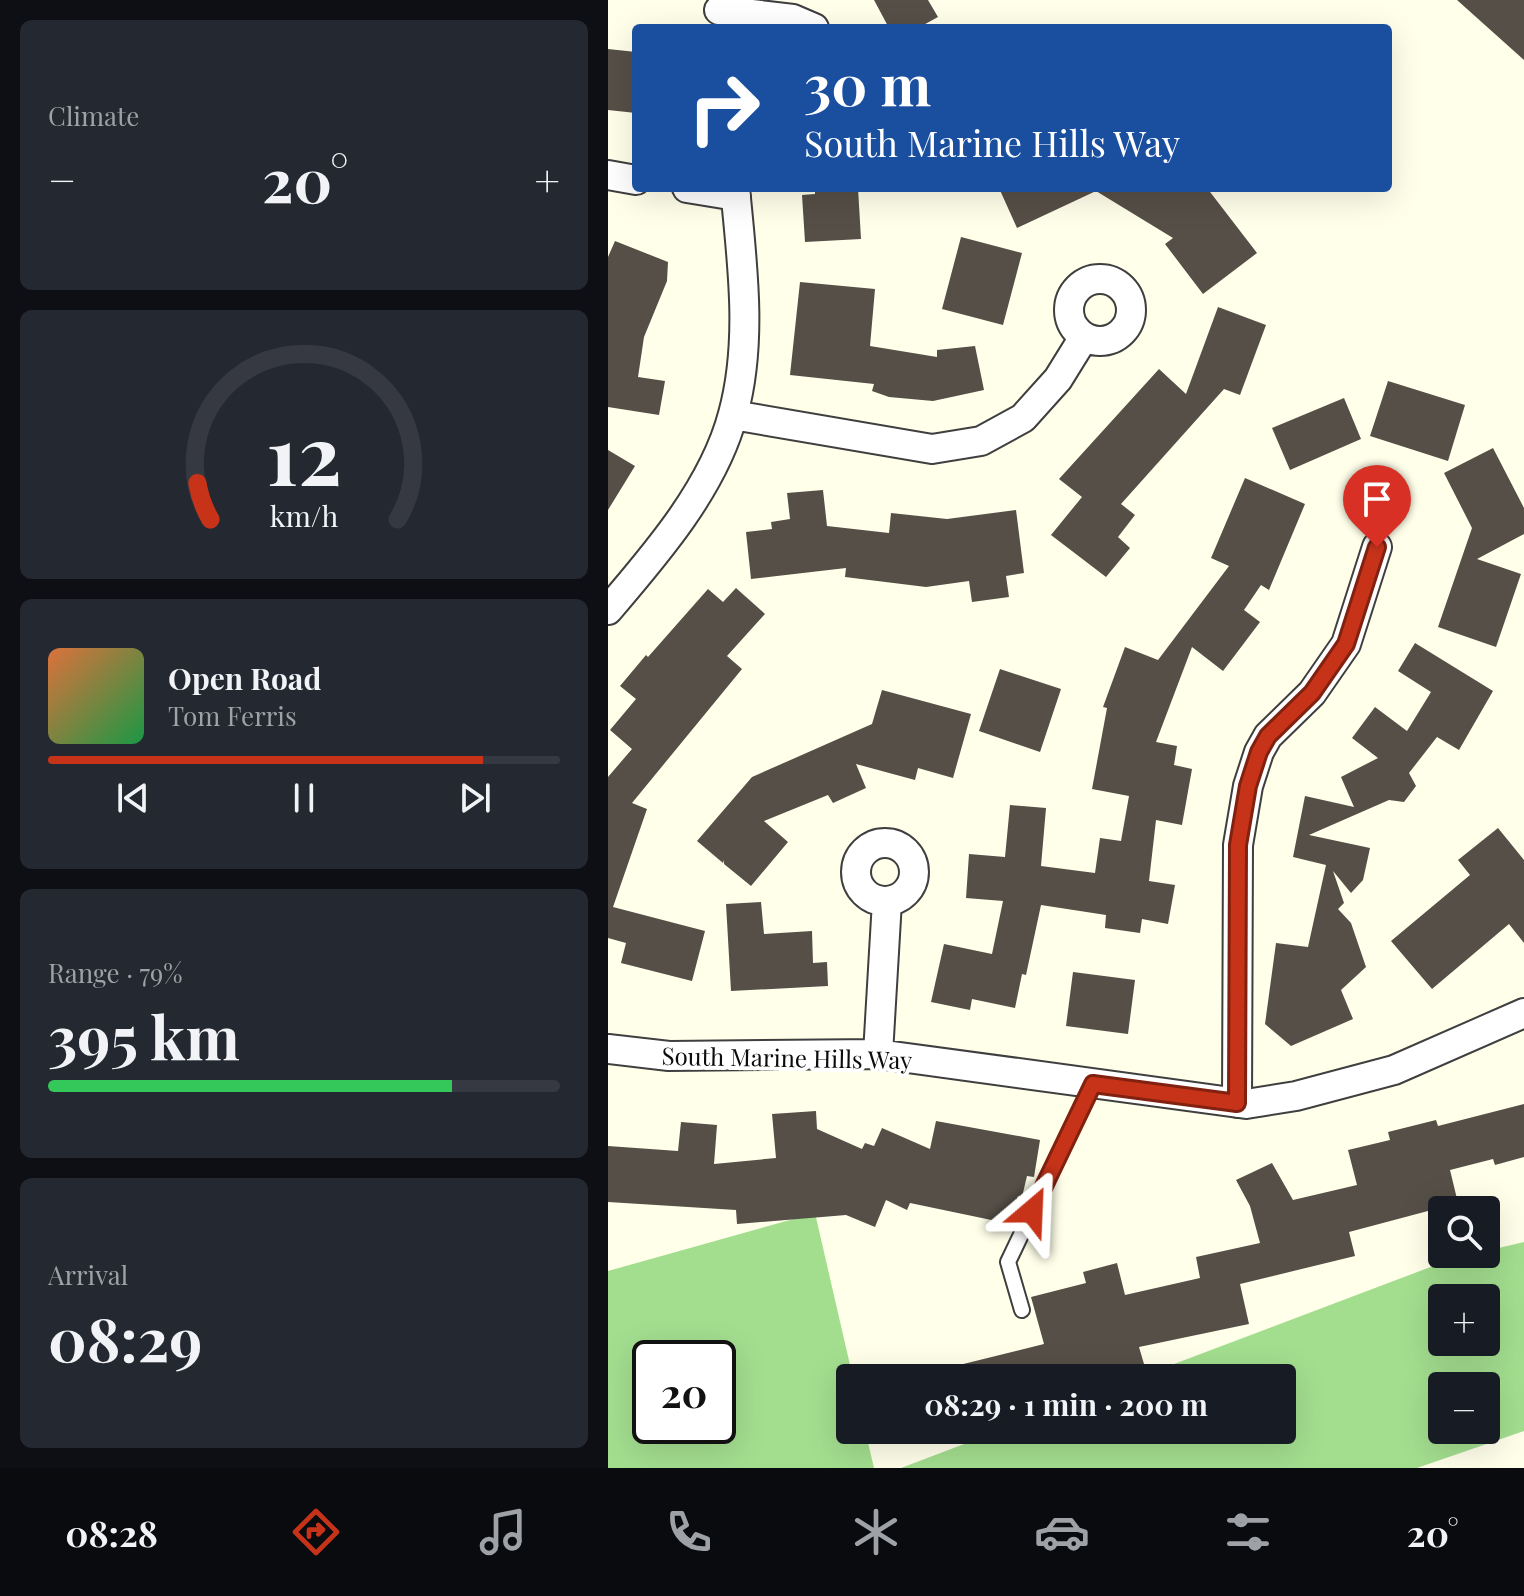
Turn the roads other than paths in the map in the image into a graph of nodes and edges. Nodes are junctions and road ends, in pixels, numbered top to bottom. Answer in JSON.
{"nodes":[{"id":1,"x":720,"y":13,"type":"edge"},
{"id":2,"x":805,"y":24,"type":"edge"},
{"id":3,"x":608,"y":175,"type":"edge"},
{"id":4,"x":632,"y":179,"type":"edge"},
{"id":5,"x":736,"y":192,"type":"edge"},
{"id":6,"x":1084,"y":337,"type":"dead end"},
{"id":7,"x":733,"y":415,"type":"junction"},
{"id":8,"x":1377,"y":547,"type":"dead end"},
{"id":9,"x":608,"y":610,"type":"edge"},
{"id":10,"x":887,"y":901,"type":"dead end"},
{"id":11,"x":1524,"y":1013,"type":"edge"},
{"id":12,"x":608,"y":1049,"type":"edge"},
{"id":13,"x":878,"y":1054,"type":"junction"},
{"id":14,"x":1093,"y":1084,"type":"junction"},
{"id":15,"x":1237,"y":1103,"type":"junction"},
{"id":16,"x":1022,"y":1310,"type":"dead end"}],
"edges":[{"from":1,"to":2,"type":"street"},
{"from":3,"to":4,"type":"street"},
{"from":5,"to":7,"type":"street"},
{"from":6,"to":7,"type":"street"},
{"from":7,"to":9,"type":"street"},
{"from":8,"to":15,"type":"street"},
{"from":10,"to":13,"type":"street"},
{"from":11,"to":15,"type":"street","name":"South Marine Hills Way"},
{"from":12,"to":13,"type":"street","name":"South Marine Hills Way"},
{"from":13,"to":14,"type":"street","name":"South Marine Hills Way"},
{"from":14,"to":15,"type":"street","name":"South Marine Hills Way"},
{"from":14,"to":16,"type":"lane"}]}
